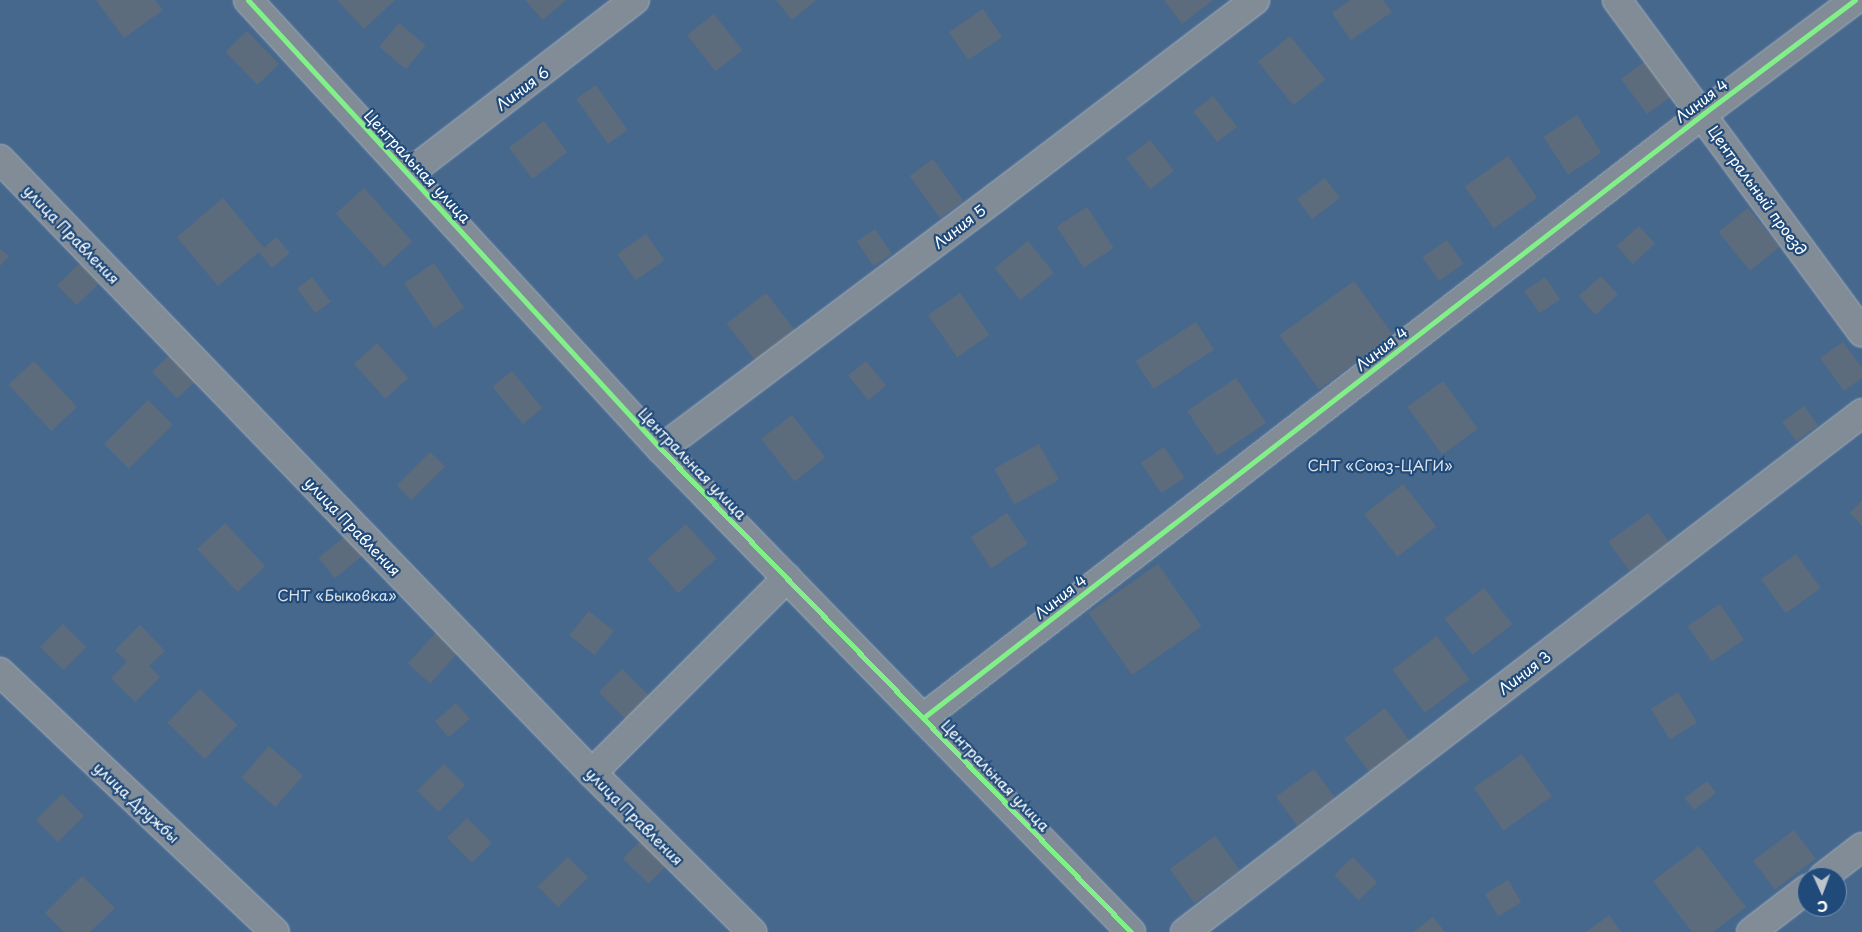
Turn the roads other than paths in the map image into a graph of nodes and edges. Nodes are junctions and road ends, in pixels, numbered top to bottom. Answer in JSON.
{"nodes":[{"id":1,"x":248,"y":0,"type":"edge"},
{"id":2,"x":635,"y":0,"type":"edge"},
{"id":3,"x":1255,"y":0,"type":"edge"},
{"id":4,"x":1617,"y":0,"type":"edge"},
{"id":5,"x":1855,"y":0,"type":"edge"},
{"id":6,"x":1703,"y":114,"type":"junction"},
{"id":7,"x":0,"y":159,"type":"edge"},
{"id":8,"x":408,"y":174,"type":"junction"},
{"id":9,"x":1862,"y":332,"type":"edge"},
{"id":10,"x":1862,"y":413,"type":"edge"},
{"id":11,"x":661,"y":449,"type":"junction"},
{"id":12,"x":787,"y":578,"type":"junction"},
{"id":13,"x":0,"y":672,"type":"edge"},
{"id":14,"x":923,"y":718,"type":"junction"},
{"id":15,"x":592,"y":773,"type":"junction"},
{"id":16,"x":1862,"y":847,"type":"edge"},
{"id":17,"x":1836,"y":867,"type":"edge"},
{"id":18,"x":1797,"y":897,"type":"edge"},
{"id":19,"x":274,"y":932,"type":"edge"},
{"id":20,"x":752,"y":932,"type":"edge"},
{"id":21,"x":1131,"y":932,"type":"edge"},
{"id":22,"x":1185,"y":932,"type":"edge"},
{"id":23,"x":1751,"y":932,"type":"edge"}],
"edges":[{"from":1,"to":8,"type":"street","name":"Центральная улица"},
{"from":2,"to":8,"type":"street","name":"Линия 6"},
{"from":3,"to":11,"type":"street","name":"Линия 5"},
{"from":4,"to":6,"type":"street","name":"Центральный проезд"},
{"from":5,"to":6,"type":"street","name":"Линия 4"},
{"from":6,"to":9,"type":"street","name":"Центральный проезд"},
{"from":6,"to":14,"type":"street","name":"Линия 4"},
{"from":7,"to":15,"type":"street","name":"улица Правления"},
{"from":8,"to":11,"type":"street","name":"Центральная улица"},
{"from":10,"to":22,"type":"street","name":"Линия 3"},
{"from":11,"to":12,"type":"street","name":"Центральная улица"},
{"from":12,"to":14,"type":"street","name":"Центральная улица"},
{"from":12,"to":15,"type":"street"},
{"from":13,"to":19,"type":"street","name":"улица Дружбы"},
{"from":14,"to":21,"type":"street","name":"Центральная улица"},
{"from":15,"to":20,"type":"street","name":"улица Правления"},
{"from":16,"to":17,"type":"street"},
{"from":18,"to":23,"type":"street"}]}
